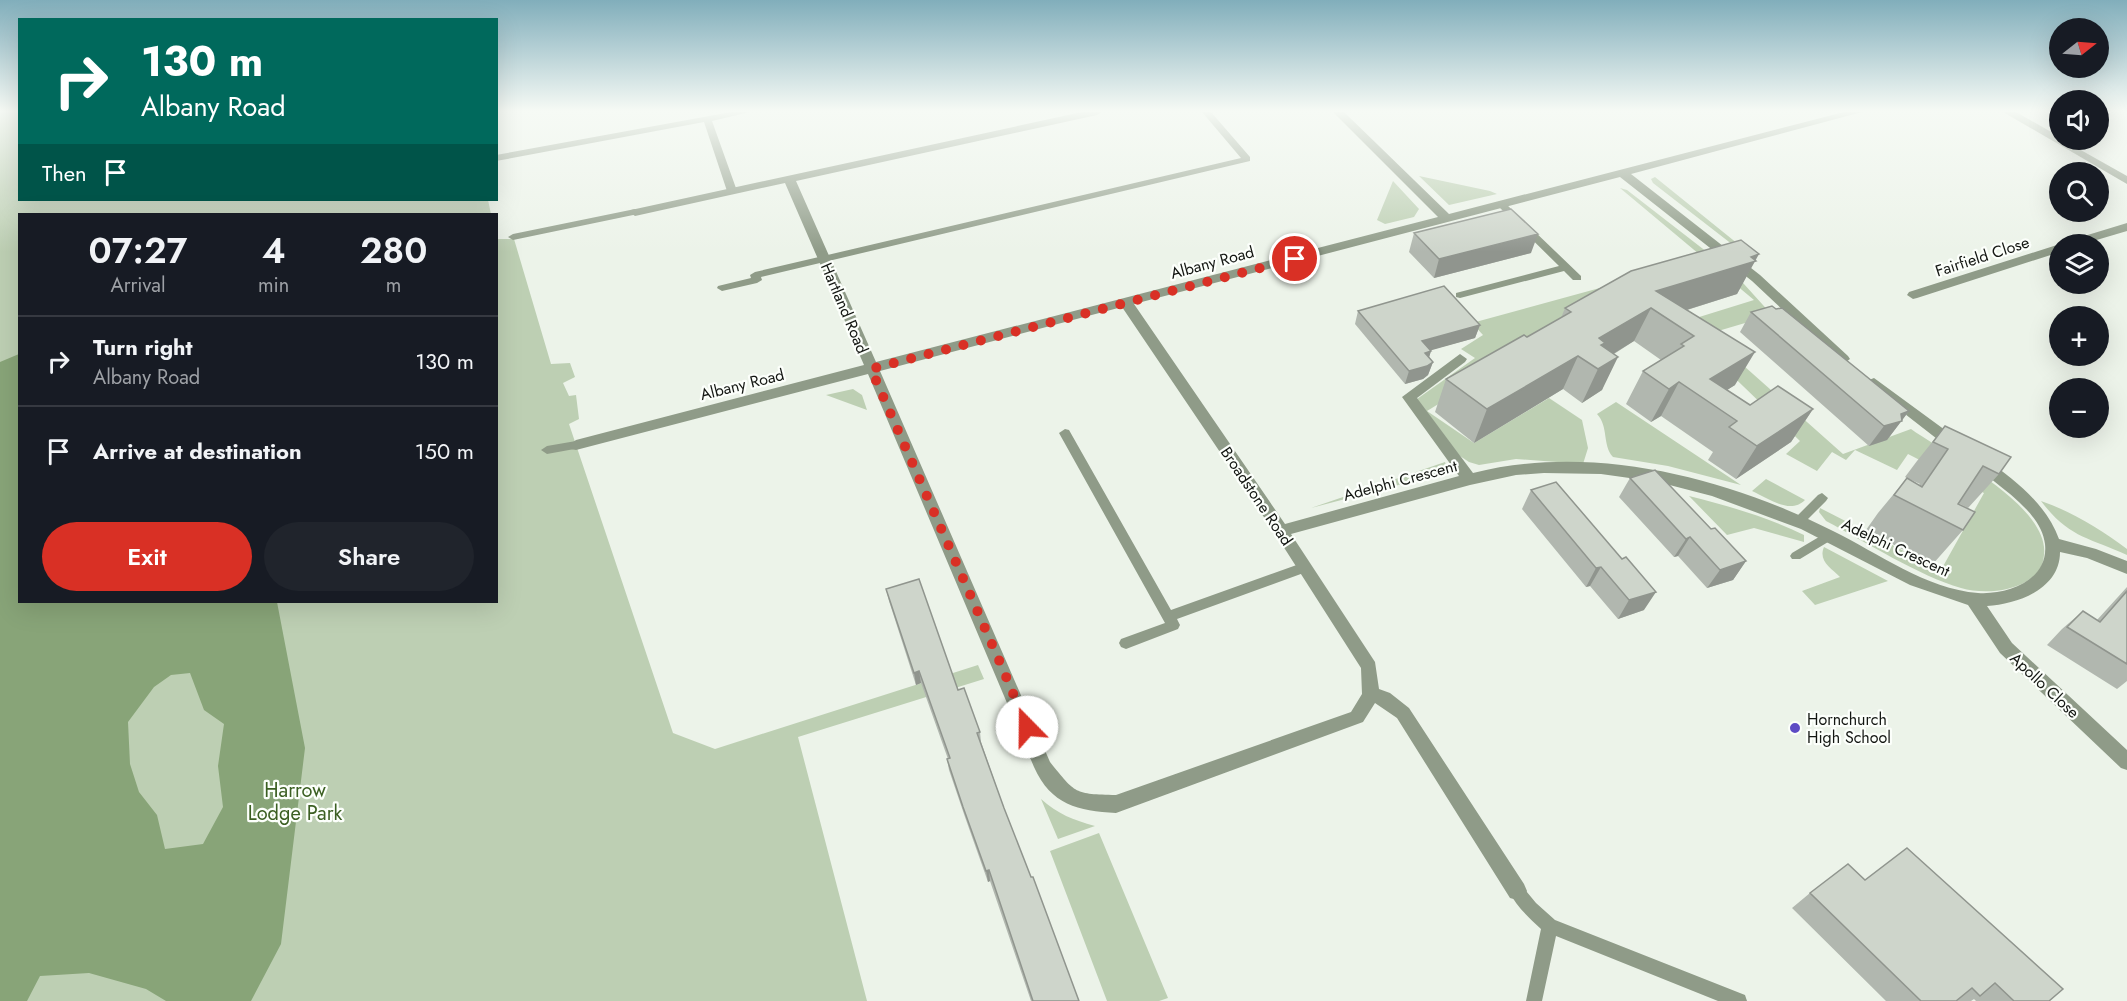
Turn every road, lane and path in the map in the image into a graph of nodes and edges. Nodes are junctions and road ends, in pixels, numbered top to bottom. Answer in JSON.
{"nodes":[{"id":1,"x":721,"y":159,"type":"edge"},
{"id":2,"x":879,"y":159,"type":"edge"},
{"id":3,"x":1247,"y":159,"type":"edge"},
{"id":4,"x":1386,"y":159,"type":"edge"},
{"id":5,"x":1681,"y":159,"type":"edge"},
{"id":6,"x":2089,"y":159,"type":"edge"},
{"id":7,"x":1623,"y":174,"type":"junction"},
{"id":8,"x":789,"y":178,"type":"junction"},
{"id":9,"x":2127,"y":181,"type":"edge"},
{"id":10,"x":732,"y":191,"type":"junction"},
{"id":11,"x":1502,"y":205,"type":"junction"},
{"id":12,"x":635,"y":212,"type":"joint"},
{"id":13,"x":1447,"y":219,"type":"junction"},
{"id":14,"x":2127,"y":227,"type":"edge"},
{"id":15,"x":2104,"y":234,"type":"edge"},
{"id":16,"x":513,"y":237,"type":"dead end"},
{"id":17,"x":2049,"y":252,"type":"edge"},
{"id":18,"x":825,"y":260,"type":"junction"},
{"id":19,"x":1566,"y":267,"type":"junction"},
{"id":20,"x":1577,"y":278,"type":"dead end"},
{"id":21,"x":722,"y":288,"type":"dead end"},
{"id":22,"x":1460,"y":295,"type":"dead end"},
{"id":23,"x":1914,"y":295,"type":"dead end"},
{"id":24,"x":1126,"y":303,"type":"junction"},
{"id":25,"x":1460,"y":359,"type":"dead end"},
{"id":26,"x":871,"y":369,"type":"junction"},
{"id":27,"x":1065,"y":433,"type":"dead end"},
{"id":28,"x":576,"y":446,"type":"joint"},
{"id":29,"x":547,"y":450,"type":"dead end"},
{"id":30,"x":1469,"y":479,"type":"junction"},
{"id":31,"x":1822,"y":498,"type":"dead end"},
{"id":32,"x":1799,"y":521,"type":"junction"},
{"id":33,"x":1281,"y":531,"type":"junction"},
{"id":34,"x":1829,"y":536,"type":"junction"},
{"id":35,"x":2054,"y":544,"type":"junction"},
{"id":36,"x":1796,"y":556,"type":"dead end"},
{"id":37,"x":1305,"y":567,"type":"junction"},
{"id":38,"x":2127,"y":568,"type":"edge"},
{"id":39,"x":1973,"y":599,"type":"junction"},
{"id":40,"x":1168,"y":617,"type":"junction"},
{"id":41,"x":1126,"y":642,"type":"dead end"},
{"id":42,"x":1371,"y":695,"type":"junction"},
{"id":43,"x":2127,"y":762,"type":"edge"},
{"id":44,"x":1517,"y":891,"type":"joint"},
{"id":45,"x":1550,"y":926,"type":"junction"},
{"id":46,"x":1534,"y":1001,"type":"edge"},
{"id":47,"x":1739,"y":1001,"type":"edge"}],
"edges":[{"from":1,"to":10,"type":"lane"},
{"from":2,"to":8,"type":"street"},
{"from":3,"to":18,"type":"lane"},
{"from":4,"to":13,"type":"street"},
{"from":5,"to":7,"type":"street","name":"Albany Road"},
{"from":6,"to":9,"type":"street"},
{"from":7,"to":11,"type":"street","name":"Albany Road"},
{"from":7,"to":35,"type":"street"},
{"from":8,"to":10,"type":"street"},
{"from":8,"to":18,"type":"street","name":"Hartland Road"},
{"from":10,"to":12,"type":"street"},
{"from":11,"to":13,"type":"street","name":"Albany Road"},
{"from":11,"to":19,"type":"lane"},
{"from":12,"to":16,"type":"lane"},
{"from":13,"to":24,"type":"street","name":"Albany Road"},
{"from":14,"to":15,"type":"street"},
{"from":17,"to":23,"type":"street","name":"Fairfield Close"},
{"from":18,"to":21,"type":"lane"},
{"from":18,"to":26,"type":"street","name":"Hartland Road"},
{"from":19,"to":20,"type":"lane"},
{"from":19,"to":22,"type":"lane"},
{"from":24,"to":26,"type":"street","name":"Albany Road"},
{"from":24,"to":33,"type":"street","name":"Broadstone Road"},
{"from":25,"to":30,"type":"street"},
{"from":26,"to":28,"type":"street","name":"Albany Road"},
{"from":26,"to":42,"type":"street","name":"Hartland Road"},
{"from":27,"to":40,"type":"lane"},
{"from":28,"to":29,"type":"lane"},
{"from":30,"to":32,"type":"street","name":"Adelphi Crescent"},
{"from":30,"to":33,"type":"street","name":"Adelphi Crescent"},
{"from":31,"to":32,"type":"lane"},
{"from":32,"to":34,"type":"street","name":"Adelphi Crescent"},
{"from":33,"to":37,"type":"street","name":"Broadstone Road"},
{"from":34,"to":36,"type":"lane"},
{"from":34,"to":39,"type":"street","name":"Adelphi Crescent"},
{"from":35,"to":38,"type":"street"},
{"from":35,"to":39,"type":"street","name":"Adelphi Crescent"},
{"from":37,"to":40,"type":"lane"},
{"from":37,"to":42,"type":"street","name":"Broadstone Road"},
{"from":39,"to":43,"type":"street","name":"Apollo Close"},
{"from":40,"to":41,"type":"lane"},
{"from":42,"to":44,"type":"street"},
{"from":44,"to":45,"type":"lane"},
{"from":45,"to":46,"type":"lane"},
{"from":45,"to":47,"type":"lane"}]}
